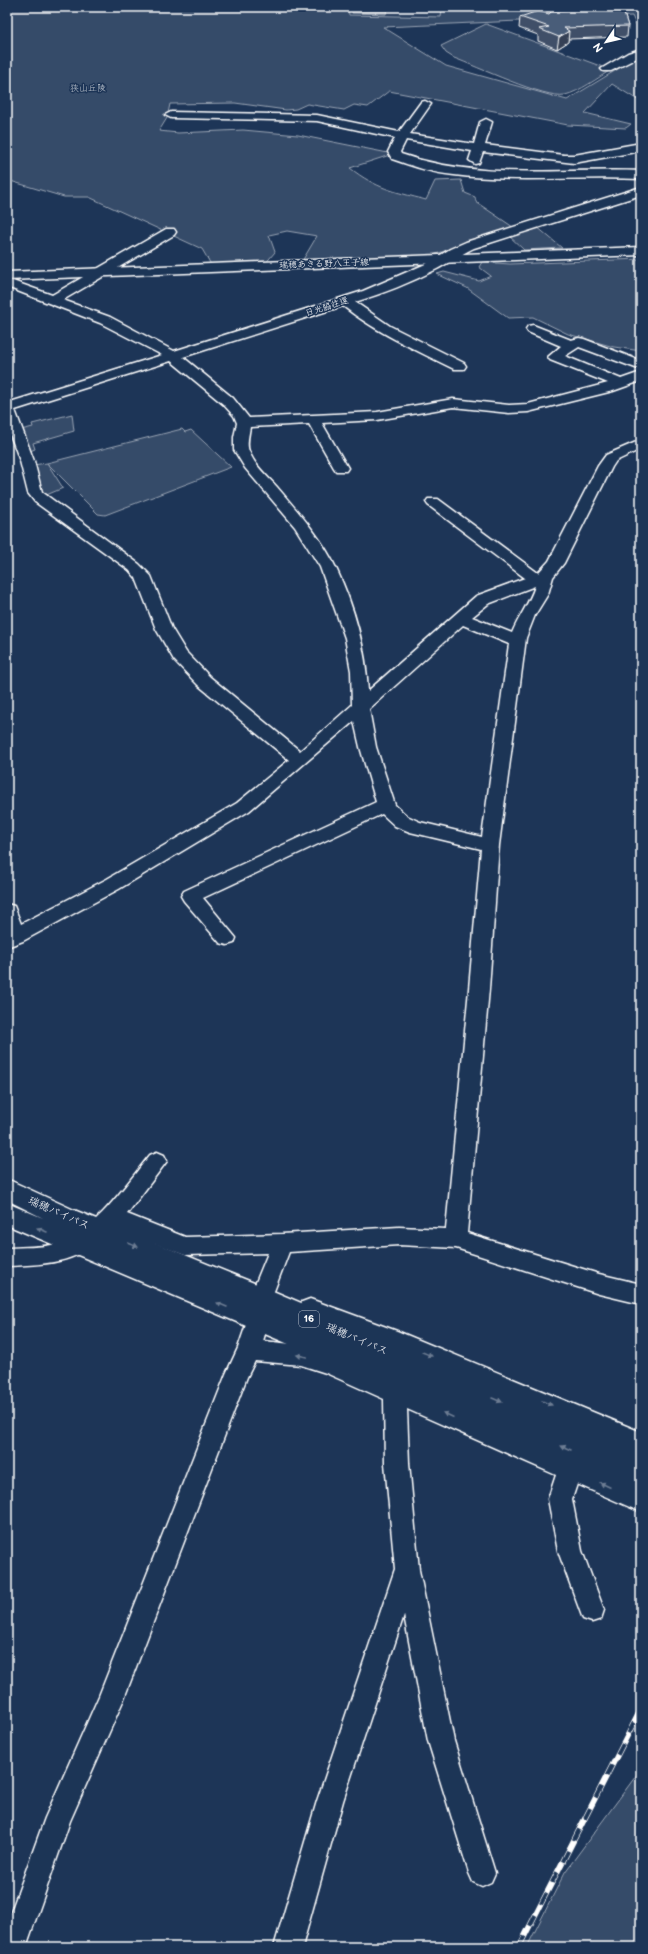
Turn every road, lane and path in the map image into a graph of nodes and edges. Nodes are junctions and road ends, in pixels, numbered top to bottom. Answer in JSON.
{"nodes":[{"id":1,"x":641,"y":52,"type":"edge"},
{"id":2,"x":607,"y":69,"type":"dead end"},
{"id":3,"x":425,"y":104,"type":"dead end"},
{"id":4,"x":171,"y":115,"type":"dead end"},
{"id":5,"x":486,"y":122,"type":"dead end"},
{"id":6,"x":402,"y":136,"type":"junction"},
{"id":7,"x":641,"y":147,"type":"edge"},
{"id":8,"x":477,"y":148,"type":"junction"},
{"id":9,"x":471,"y":173,"type":"junction"},
{"id":10,"x":641,"y":175,"type":"edge"},
{"id":11,"x":636,"y":196,"type":"edge"},
{"id":12,"x":170,"y":232,"type":"dead end"},
{"id":13,"x":641,"y":250,"type":"edge"},
{"id":14,"x":442,"y":259,"type":"junction"},
{"id":15,"x":99,"y":273,"type":"junction"},
{"id":16,"x":7,"y":276,"type":"edge"},
{"id":17,"x":7,"y":283,"type":"edge"},
{"id":18,"x":52,"y":301,"type":"junction"},
{"id":19,"x":345,"y":301,"type":"junction"},
{"id":20,"x":534,"y":329,"type":"dead end"},
{"id":21,"x":570,"y":345,"type":"junction"},
{"id":22,"x":172,"y":355,"type":"junction"},
{"id":23,"x":459,"y":366,"type":"dead end"},
{"id":24,"x":641,"y":366,"type":"edge"},
{"id":25,"x":641,"y":376,"type":"edge"},
{"id":26,"x":620,"y":383,"type":"junction"},
{"id":27,"x":7,"y":408,"type":"edge"},
{"id":28,"x":313,"y":419,"type":"junction"},
{"id":29,"x":244,"y":423,"type":"junction"},
{"id":30,"x":641,"y":444,"type":"edge"},
{"id":31,"x":341,"y":468,"type":"dead end"},
{"id":32,"x":433,"y":502,"type":"dead end"},
{"id":33,"x":542,"y":578,"type":"junction"},
{"id":34,"x":460,"y":618,"type":"junction"},
{"id":35,"x":517,"y":641,"type":"junction"},
{"id":36,"x":360,"y":708,"type":"junction"},
{"id":37,"x":300,"y":760,"type":"junction"},
{"id":38,"x":386,"y":805,"type":"junction"},
{"id":39,"x":490,"y":845,"type":"junction"},
{"id":40,"x":7,"y":911,"type":"edge"},
{"id":41,"x":11,"y":938,"type":"edge"},
{"id":42,"x":227,"y":938,"type":"dead end"},
{"id":43,"x":157,"y":1161,"type":"dead end"},
{"id":44,"x":7,"y":1189,"type":"edge"},
{"id":45,"x":7,"y":1214,"type":"edge"},
{"id":46,"x":96,"y":1231,"type":"junction"},
{"id":47,"x":456,"y":1239,"type":"junction"},
{"id":48,"x":282,"y":1243,"type":"junction"},
{"id":49,"x":7,"y":1257,"type":"edge"},
{"id":50,"x":254,"y":1292,"type":"junction"},
{"id":51,"x":641,"y":1294,"type":"edge"},
{"id":52,"x":258,"y":1320,"type":"junction"},
{"id":53,"x":249,"y":1350,"type":"junction"},
{"id":54,"x":396,"y":1392,"type":"junction"},
{"id":55,"x":516,"y":1418,"type":"junction"},
{"id":56,"x":641,"y":1443,"type":"edge"},
{"id":57,"x":641,"y":1460,"type":"edge"},
{"id":58,"x":572,"y":1470,"type":"junction"},
{"id":59,"x":641,"y":1480,"type":"edge"},
{"id":60,"x":641,"y":1501,"type":"edge"},
{"id":61,"x":407,"y":1570,"type":"junction"},
{"id":62,"x":592,"y":1610,"type":"dead end"},
{"id":63,"x":482,"y":1873,"type":"dead end"},
{"id":64,"x":12,"y":1947,"type":"edge"},
{"id":65,"x":288,"y":1947,"type":"edge"}],
"edges":[{"from":1,"to":2,"type":"street"},
{"from":3,"to":6,"type":"street"},
{"from":4,"to":6,"type":"street"},
{"from":5,"to":8,"type":"street"},
{"from":6,"to":8,"type":"street"},
{"from":6,"to":9,"type":"street"},
{"from":7,"to":8,"type":"street"},
{"from":8,"to":9,"type":"street"},
{"from":9,"to":10,"type":"street"},
{"from":11,"to":14,"type":"street","name":"日光脇往還"},
{"from":12,"to":15,"type":"street"},
{"from":13,"to":14,"type":"main road","name":"瑞穂あきる野八王子線"},
{"from":14,"to":15,"type":"main road","name":"瑞穂あきる野八王子線"},
{"from":14,"to":19,"type":"street","name":"日光脇往還"},
{"from":15,"to":16,"type":"main road","name":"瑞穂あきる野八王子線"},
{"from":15,"to":18,"type":"street"},
{"from":17,"to":18,"type":"street"},
{"from":18,"to":22,"type":"street"},
{"from":19,"to":22,"type":"street","name":"日光脇往還"},
{"from":19,"to":23,"type":"street"},
{"from":20,"to":21,"type":"street"},
{"from":21,"to":24,"type":"street"},
{"from":21,"to":26,"type":"street"},
{"from":22,"to":27,"type":"street","name":"日光脇往還"},
{"from":22,"to":29,"type":"street"},
{"from":25,"to":26,"type":"street"},
{"from":26,"to":28,"type":"street"},
{"from":27,"to":37,"type":"street"},
{"from":28,"to":29,"type":"street"},
{"from":28,"to":31,"type":"street"},
{"from":29,"to":36,"type":"street"},
{"from":30,"to":33,"type":"street"},
{"from":32,"to":33,"type":"street"},
{"from":33,"to":34,"type":"street"},
{"from":33,"to":35,"type":"street"},
{"from":34,"to":35,"type":"street"},
{"from":34,"to":36,"type":"street"},
{"from":35,"to":39,"type":"street"},
{"from":36,"to":37,"type":"street"},
{"from":36,"to":38,"type":"street"},
{"from":37,"to":41,"type":"street"},
{"from":38,"to":39,"type":"street"},
{"from":38,"to":42,"type":"street"},
{"from":39,"to":47,"type":"street"},
{"from":40,"to":41,"type":"street"},
{"from":43,"to":46,"type":"street"},
{"from":44,"to":46,"type":"main road","name":"瑞穂バイパス","number":"16"},
{"from":46,"to":45,"type":"main road","name":"瑞穂バイパス","number":"16","one_way":true},
{"from":46,"to":48,"type":"street"},
{"from":46,"to":49,"type":"street"},
{"from":46,"to":50,"type":"main road","name":"瑞穂バイパス","number":"16","one_way":true},
{"from":52,"to":46,"type":"main road","name":"瑞穂バイパス","number":"16","one_way":true},
{"from":47,"to":48,"type":"street"},
{"from":47,"to":51,"type":"street"},
{"from":48,"to":50,"type":"street"},
{"from":50,"to":55,"type":"main road","name":"瑞穂バイパス","number":"16","one_way":true},
{"from":50,"to":56,"type":"street","one_way":true},
{"from":52,"to":53,"type":"street"},
{"from":52,"to":55,"type":"main road","name":"瑞穂バイパス","number":"16"},
{"from":54,"to":53,"type":"street","one_way":true},
{"from":53,"to":64,"type":"street"},
{"from":58,"to":54,"type":"street","one_way":true},
{"from":54,"to":61,"type":"street"},
{"from":55,"to":57,"type":"main road","name":"瑞穂バイパス","number":"16"},
{"from":59,"to":55,"type":"main road","name":"瑞穂バイパス","number":"16","one_way":true},
{"from":60,"to":58,"type":"street","one_way":true},
{"from":58,"to":62,"type":"street"},
{"from":61,"to":63,"type":"street"},
{"from":61,"to":65,"type":"street"}]}
